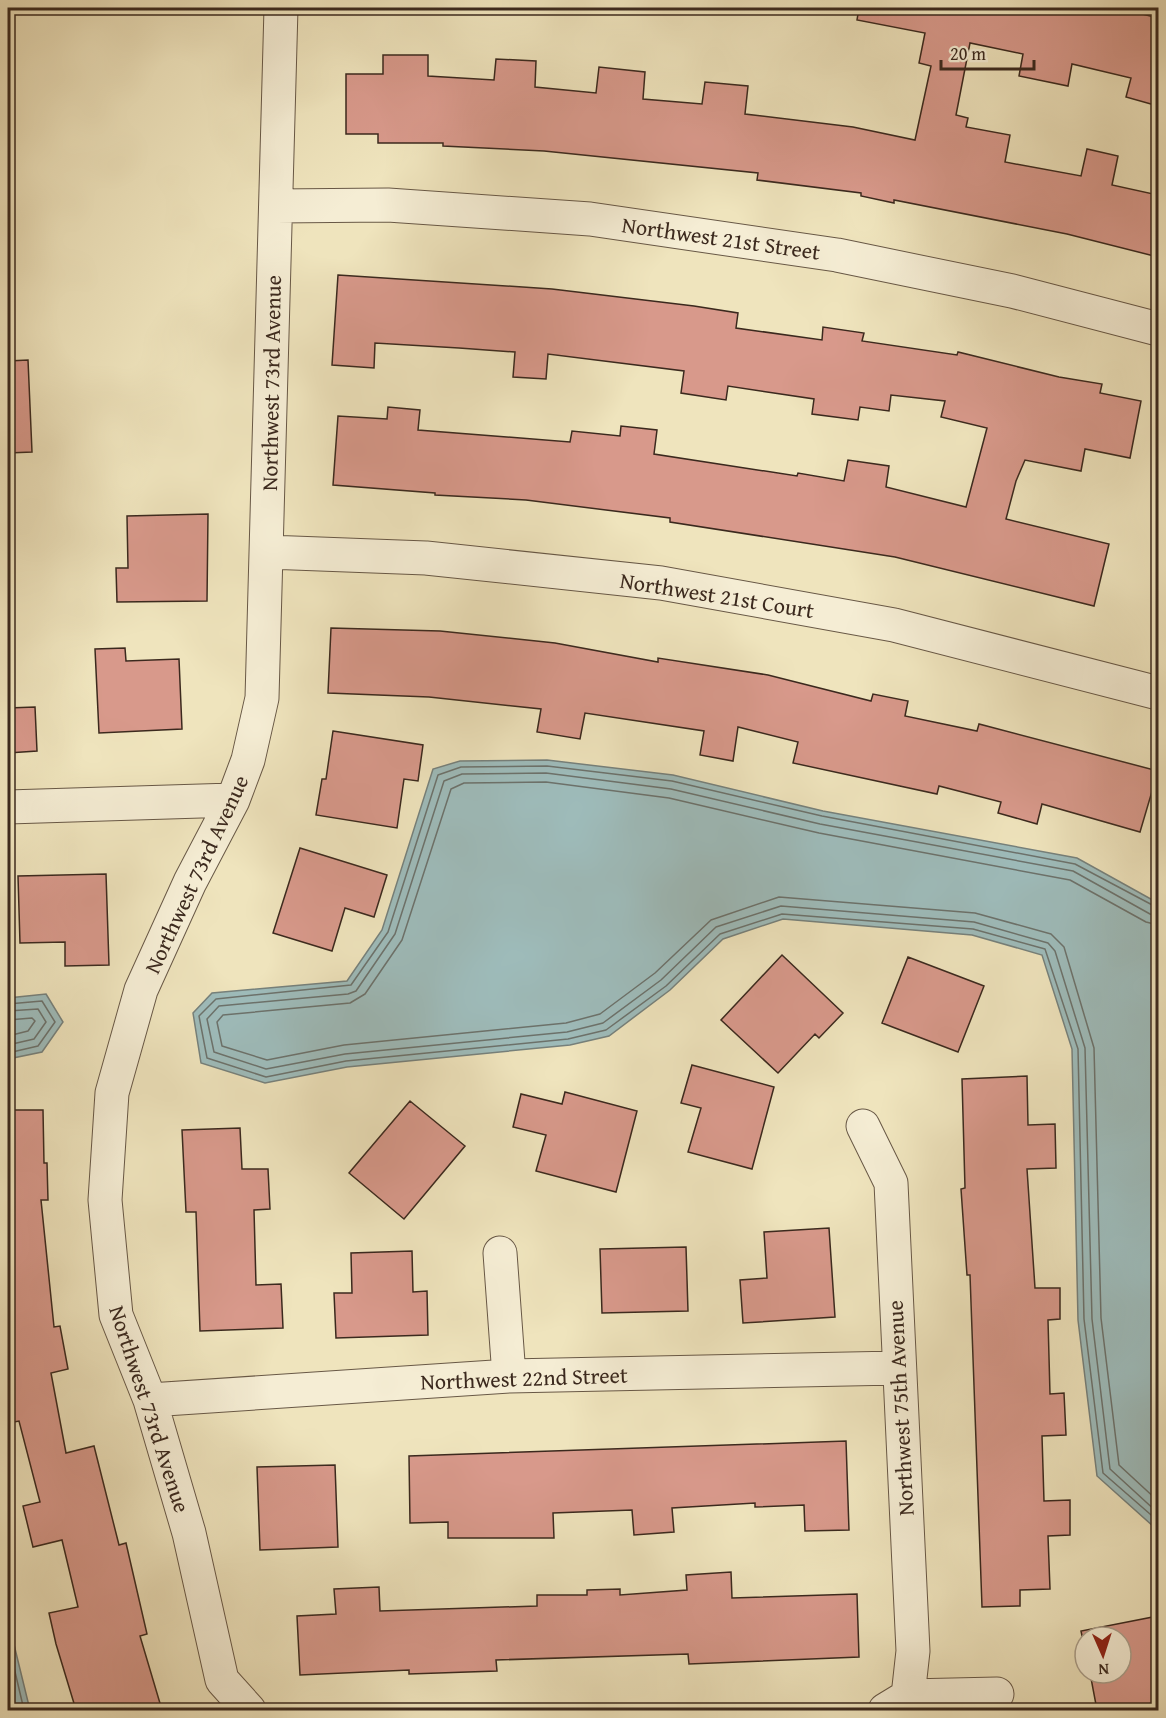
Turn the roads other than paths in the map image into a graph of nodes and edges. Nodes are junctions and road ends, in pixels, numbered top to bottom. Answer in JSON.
{"nodes":[{"id":1,"x":281,"y":8,"type":"edge"},
{"id":2,"x":276,"y":206,"type":"junction"},
{"id":3,"x":1158,"y":329,"type":"edge"},
{"id":4,"x":267,"y":552,"type":"junction"},
{"id":5,"x":1158,"y":693,"type":"edge"},
{"id":6,"x":233,"y":800,"type":"junction"},
{"id":7,"x":8,"y":807,"type":"edge"},
{"id":8,"x":863,"y":1126,"type":"dead end"},
{"id":9,"x":500,"y":1253,"type":"dead end"},
{"id":10,"x":898,"y":1368,"type":"junction"},
{"id":11,"x":509,"y":1376,"type":"junction"},
{"id":12,"x":150,"y":1400,"type":"junction"},
{"id":13,"x":997,"y":1694,"type":"dead end"},
{"id":14,"x":896,"y":1703,"type":"edge"},
{"id":15,"x":249,"y":1710,"type":"edge"}],
"edges":[{"from":1,"to":2,"type":"street","name":"Northwest 73rd Avenue"},
{"from":2,"to":3,"type":"street","name":"Northwest 21st Street"},
{"from":2,"to":4,"type":"street","name":"Northwest 73rd Avenue"},
{"from":4,"to":5,"type":"street","name":"Northwest 21st Court"},
{"from":4,"to":6,"type":"street","name":"Northwest 73rd Avenue"},
{"from":6,"to":7,"type":"street"},
{"from":6,"to":12,"type":"street","name":"Northwest 73rd Avenue"},
{"from":8,"to":10,"type":"street","name":"Northwest 75th Avenue"},
{"from":9,"to":11,"type":"street"},
{"from":10,"to":11,"type":"street","name":"Northwest 22nd Street"},
{"from":10,"to":14,"type":"street","name":"Northwest 75th Avenue"},
{"from":11,"to":12,"type":"street","name":"Northwest 22nd Street"},
{"from":12,"to":15,"type":"street","name":"Northwest 73rd Avenue"},
{"from":13,"to":14,"type":"street"}]}
